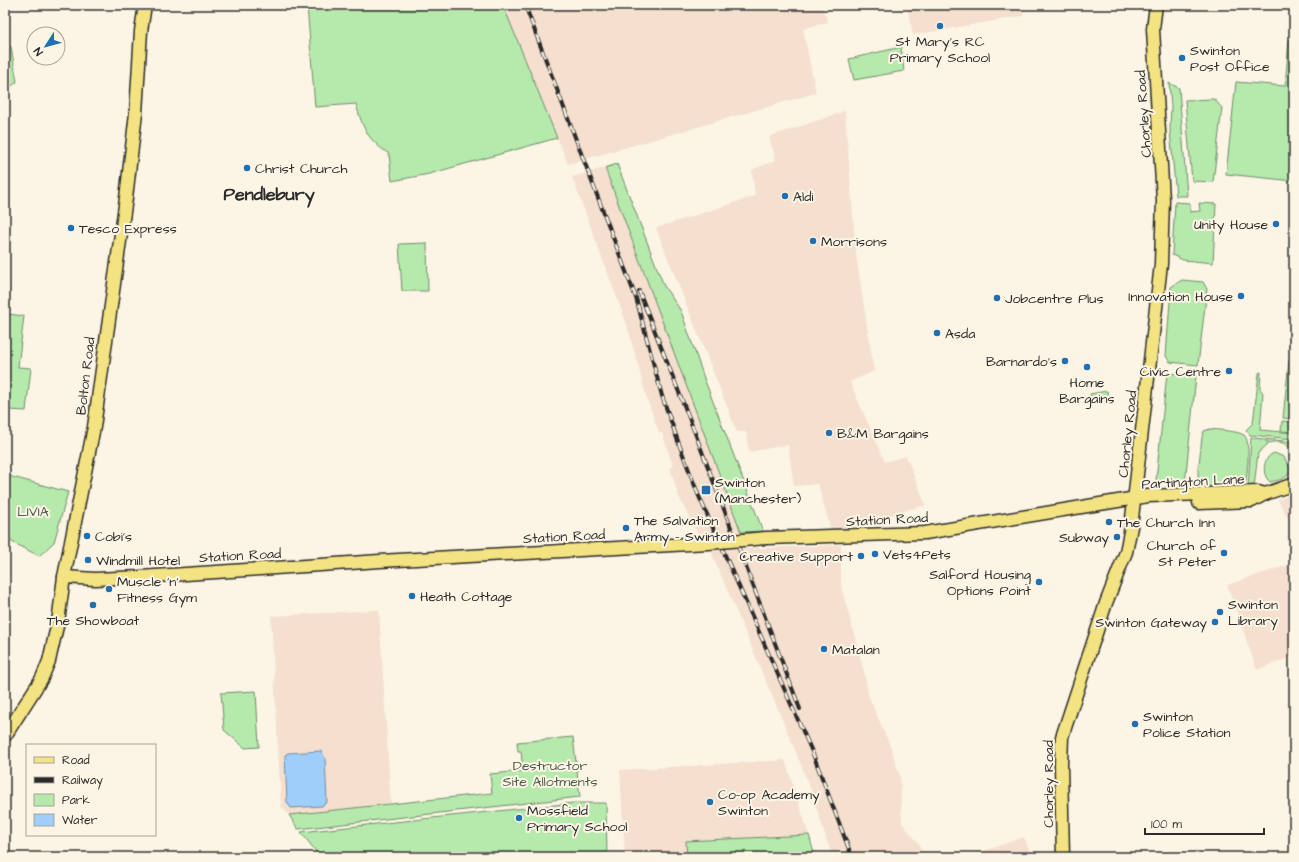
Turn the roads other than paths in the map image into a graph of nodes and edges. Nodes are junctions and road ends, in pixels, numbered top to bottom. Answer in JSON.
{"nodes":[{"id":1,"x":145,"y":5,"type":"edge"},
{"id":2,"x":1156,"y":5,"type":"edge"},
{"id":3,"x":1294,"y":484,"type":"edge"},
{"id":4,"x":1135,"y":499,"type":"junction"},
{"id":5,"x":64,"y":577,"type":"junction"},
{"id":6,"x":5,"y":736,"type":"edge"},
{"id":7,"x":1063,"y":857,"type":"edge"}],
"edges":[{"from":1,"to":5,"type":"main road","name":"Bolton Road"},
{"from":2,"to":4,"type":"main road","name":"Chorley Road"},
{"from":3,"to":4,"type":"main road","name":"Partington Lane"},
{"from":4,"to":5,"type":"main road","name":"Station Road","bridge":true},
{"from":4,"to":7,"type":"main road","name":"Chorley Road"},
{"from":5,"to":6,"type":"main road","name":"Bolton Road"}]}
